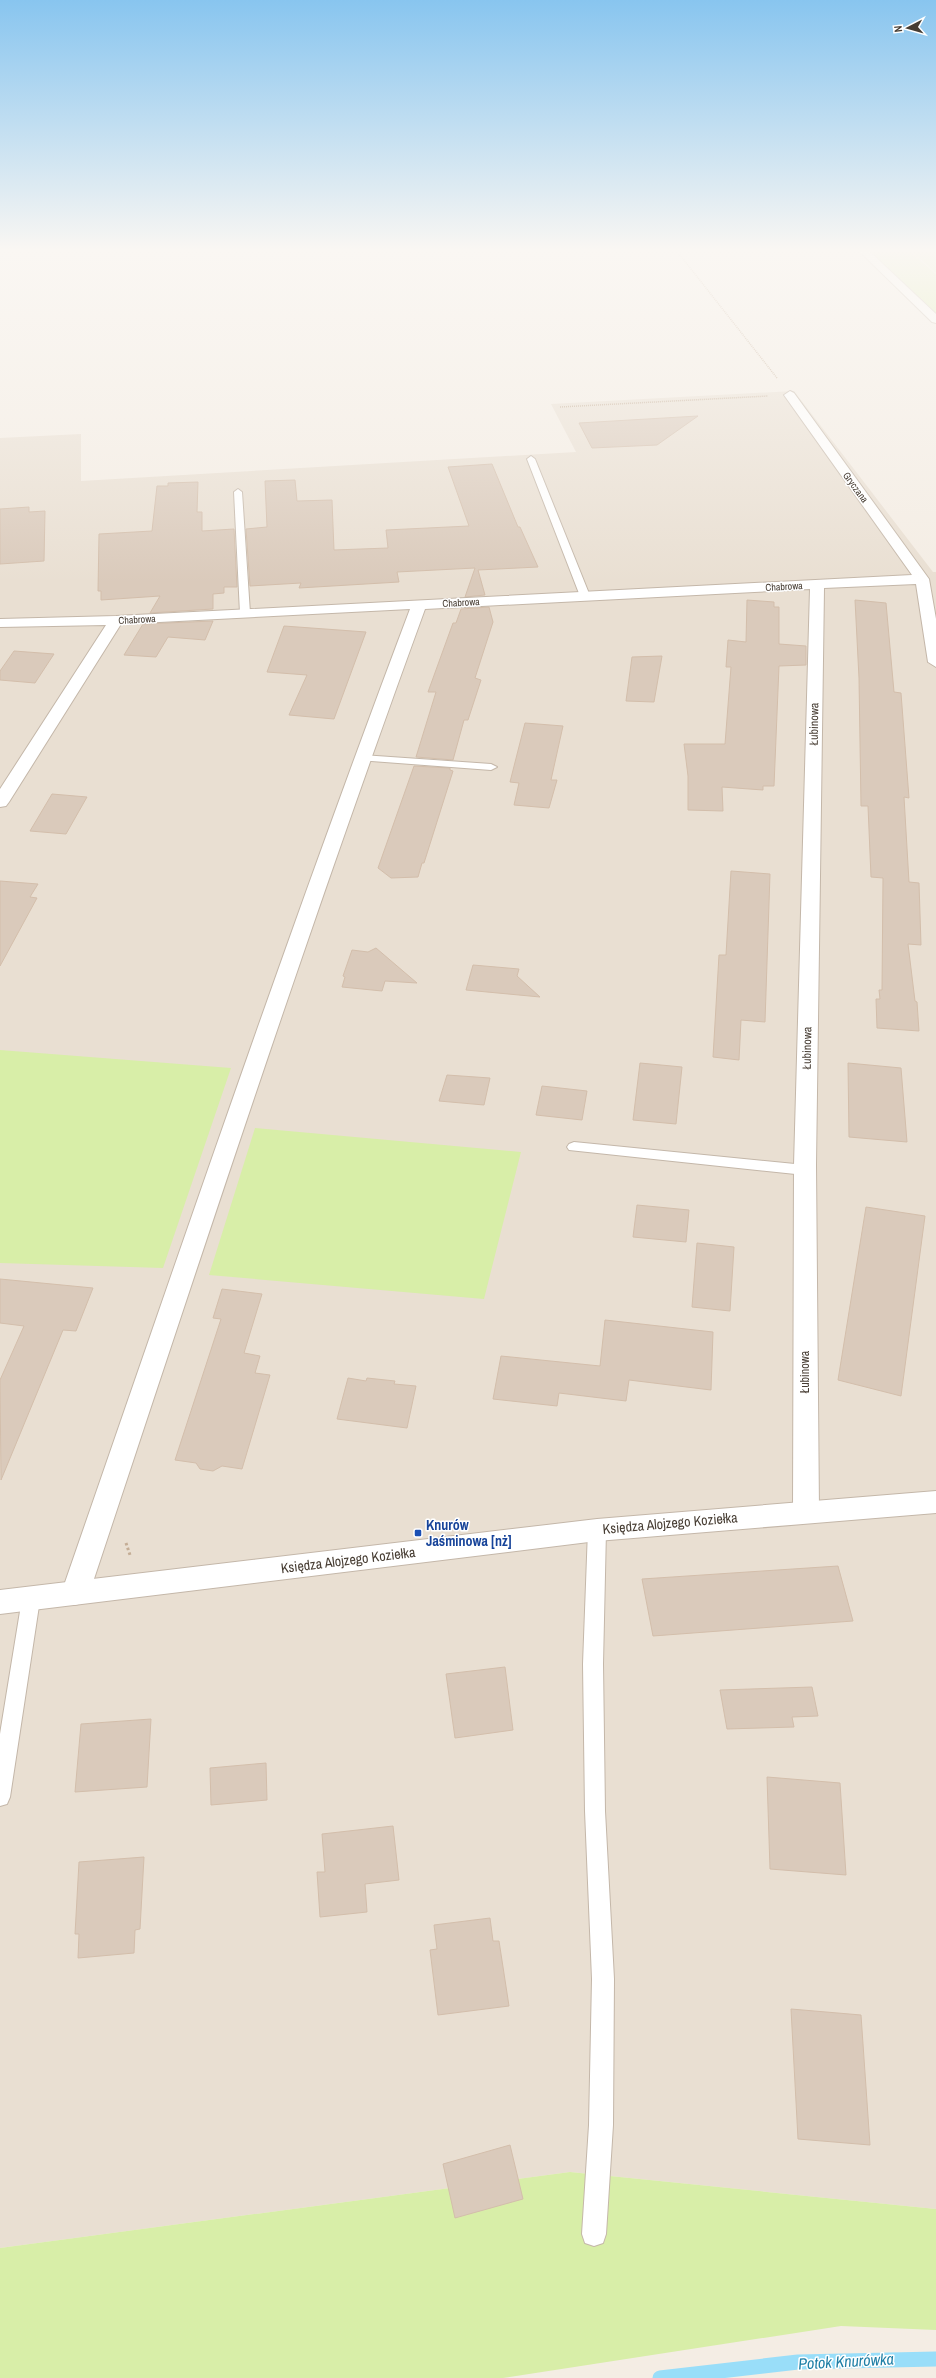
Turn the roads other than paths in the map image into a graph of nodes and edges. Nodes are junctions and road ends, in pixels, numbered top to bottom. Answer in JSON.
{"nodes":[{"id":1,"x":790,"y":395,"type":"road end"},
{"id":2,"x":531,"y":459,"type":"dead end"},
{"id":3,"x":238,"y":492,"type":"dead end"},
{"id":4,"x":922,"y":579,"type":"junction"},
{"id":5,"x":817,"y":584,"type":"junction"},
{"id":6,"x":586,"y":596,"type":"junction"},
{"id":7,"x":419,"y":604,"type":"junction"},
{"id":8,"x":245,"y":613,"type":"junction"},
{"id":9,"x":116,"y":620,"type":"junction"},
{"id":10,"x":0,"y":624,"type":"edge"},
{"id":11,"x":936,"y":662,"type":"edge"},
{"id":12,"x":362,"y":758,"type":"junction"},
{"id":13,"x":491,"y":767,"type":"dead end"},
{"id":14,"x":0,"y":802,"type":"edge"},
{"id":15,"x":574,"y":1147,"type":"dead end"},
{"id":16,"x":805,"y":1170,"type":"junction"},
{"id":17,"x":936,"y":1502,"type":"edge"},
{"id":18,"x":806,"y":1512,"type":"junction"},
{"id":19,"x":597,"y":1530,"type":"junction"},
{"id":20,"x":75,"y":1594,"type":"junction"},
{"id":21,"x":30,"y":1599,"type":"junction"},
{"id":22,"x":0,"y":1602,"type":"edge"},
{"id":23,"x":0,"y":1797,"type":"edge"},
{"id":24,"x":594,"y":2234,"type":"dead end"}],
"edges":[{"from":1,"to":4,"type":"street","name":"Gryczana"},
{"from":2,"to":6,"type":"lane"},
{"from":3,"to":8,"type":"lane"},
{"from":4,"to":5,"type":"street","name":"Chabrowa"},
{"from":4,"to":11,"type":"street"},
{"from":5,"to":6,"type":"street","name":"Chabrowa"},
{"from":5,"to":16,"type":"street","name":"Łubinowa"},
{"from":6,"to":7,"type":"street","name":"Chabrowa"},
{"from":7,"to":8,"type":"street","name":"Chabrowa"},
{"from":7,"to":12,"type":"street"},
{"from":8,"to":9,"type":"street","name":"Chabrowa"},
{"from":9,"to":10,"type":"street","name":"Chabrowa"},
{"from":9,"to":14,"type":"street"},
{"from":12,"to":13,"type":"lane"},
{"from":12,"to":20,"type":"street"},
{"from":15,"to":16,"type":"lane"},
{"from":16,"to":18,"type":"street","name":"Łubinowa"},
{"from":17,"to":18,"type":"street","name":"Księdza Alojzego Koziełka"},
{"from":18,"to":19,"type":"street","name":"Księdza Alojzego Koziełka"},
{"from":19,"to":20,"type":"street","name":"Księdza Alojzego Koziełka"},
{"from":19,"to":24,"type":"lane"},
{"from":20,"to":21,"type":"street","name":"Księdza Alojzego Koziełka"},
{"from":21,"to":22,"type":"street","name":"Księdza Alojzego Koziełka"},
{"from":21,"to":23,"type":"lane"}]}
